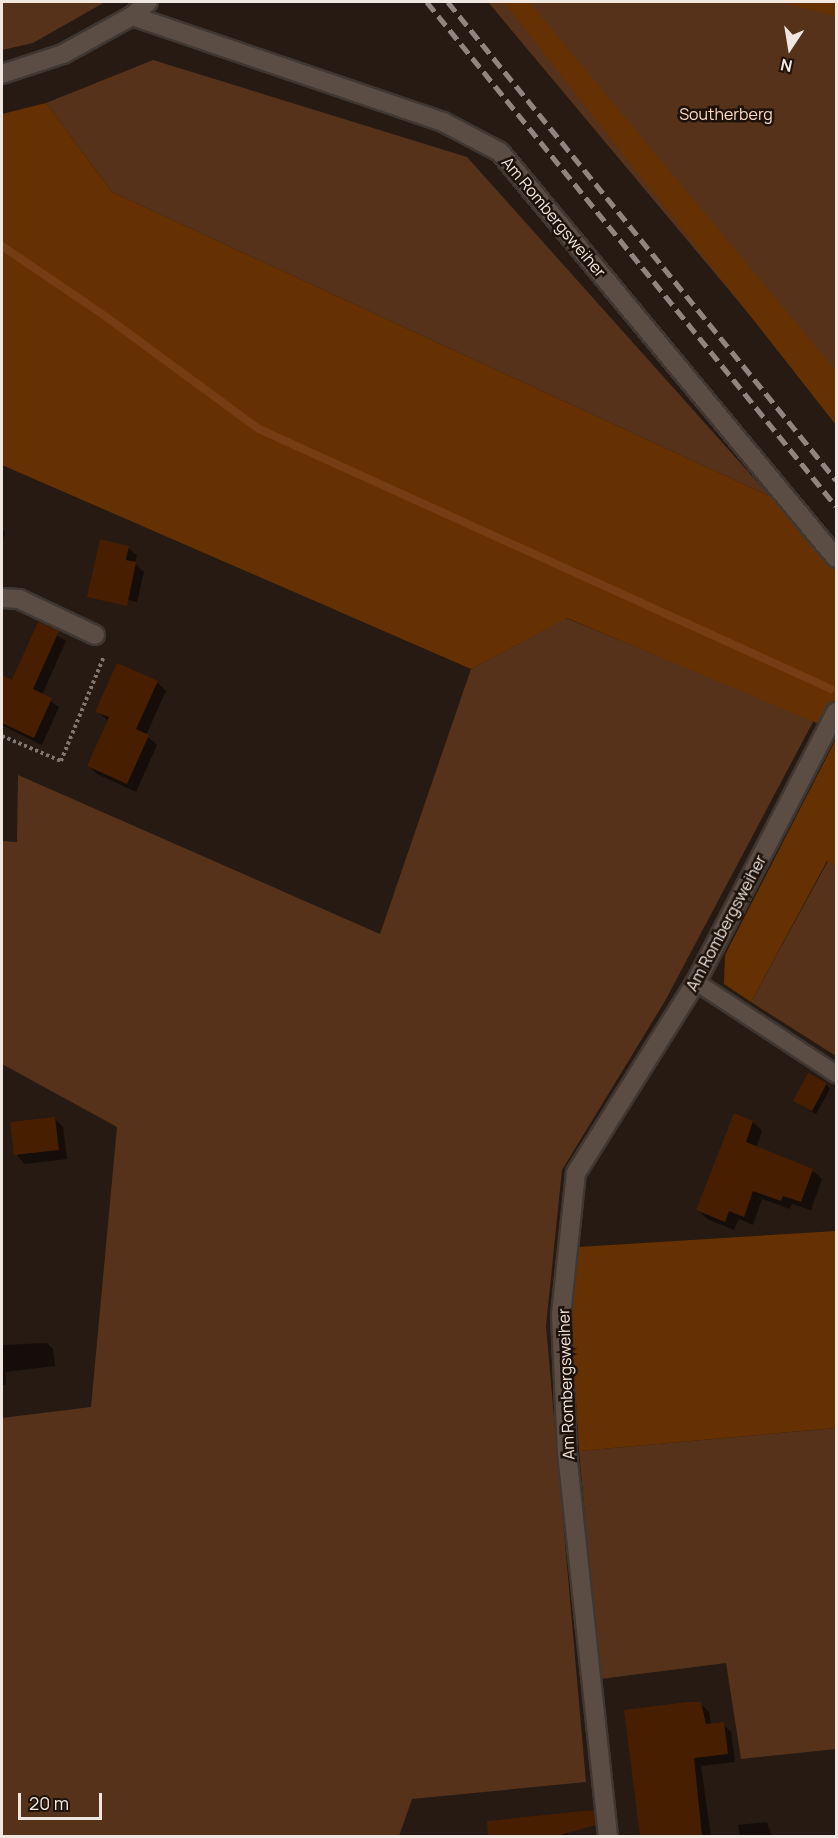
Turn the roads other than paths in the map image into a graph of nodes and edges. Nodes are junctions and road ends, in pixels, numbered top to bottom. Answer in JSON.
{"nodes":[{"id":1,"x":148,"y":2,"type":"edge"},
{"id":2,"x":132,"y":15,"type":"junction"},
{"id":3,"x":2,"y":74,"type":"edge"},
{"id":4,"x":837,"y":558,"type":"edge"},
{"id":5,"x":2,"y":598,"type":"edge"},
{"id":6,"x":95,"y":635,"type":"road end"},
{"id":7,"x":837,"y":712,"type":"edge"},
{"id":8,"x":696,"y":982,"type":"junction"},
{"id":9,"x":837,"y":1074,"type":"edge"},
{"id":10,"x":608,"y":1836,"type":"edge"}],
"edges":[{"from":1,"to":2,"type":"street"},
{"from":2,"to":3,"type":"street"},
{"from":2,"to":4,"type":"street","name":"Am Rombergsweiher"},
{"from":5,"to":6,"type":"street"},
{"from":7,"to":8,"type":"street","name":"Am Rombergsweiher"},
{"from":8,"to":9,"type":"lane"},
{"from":8,"to":10,"type":"street","name":"Am Rombergsweiher"}]}
